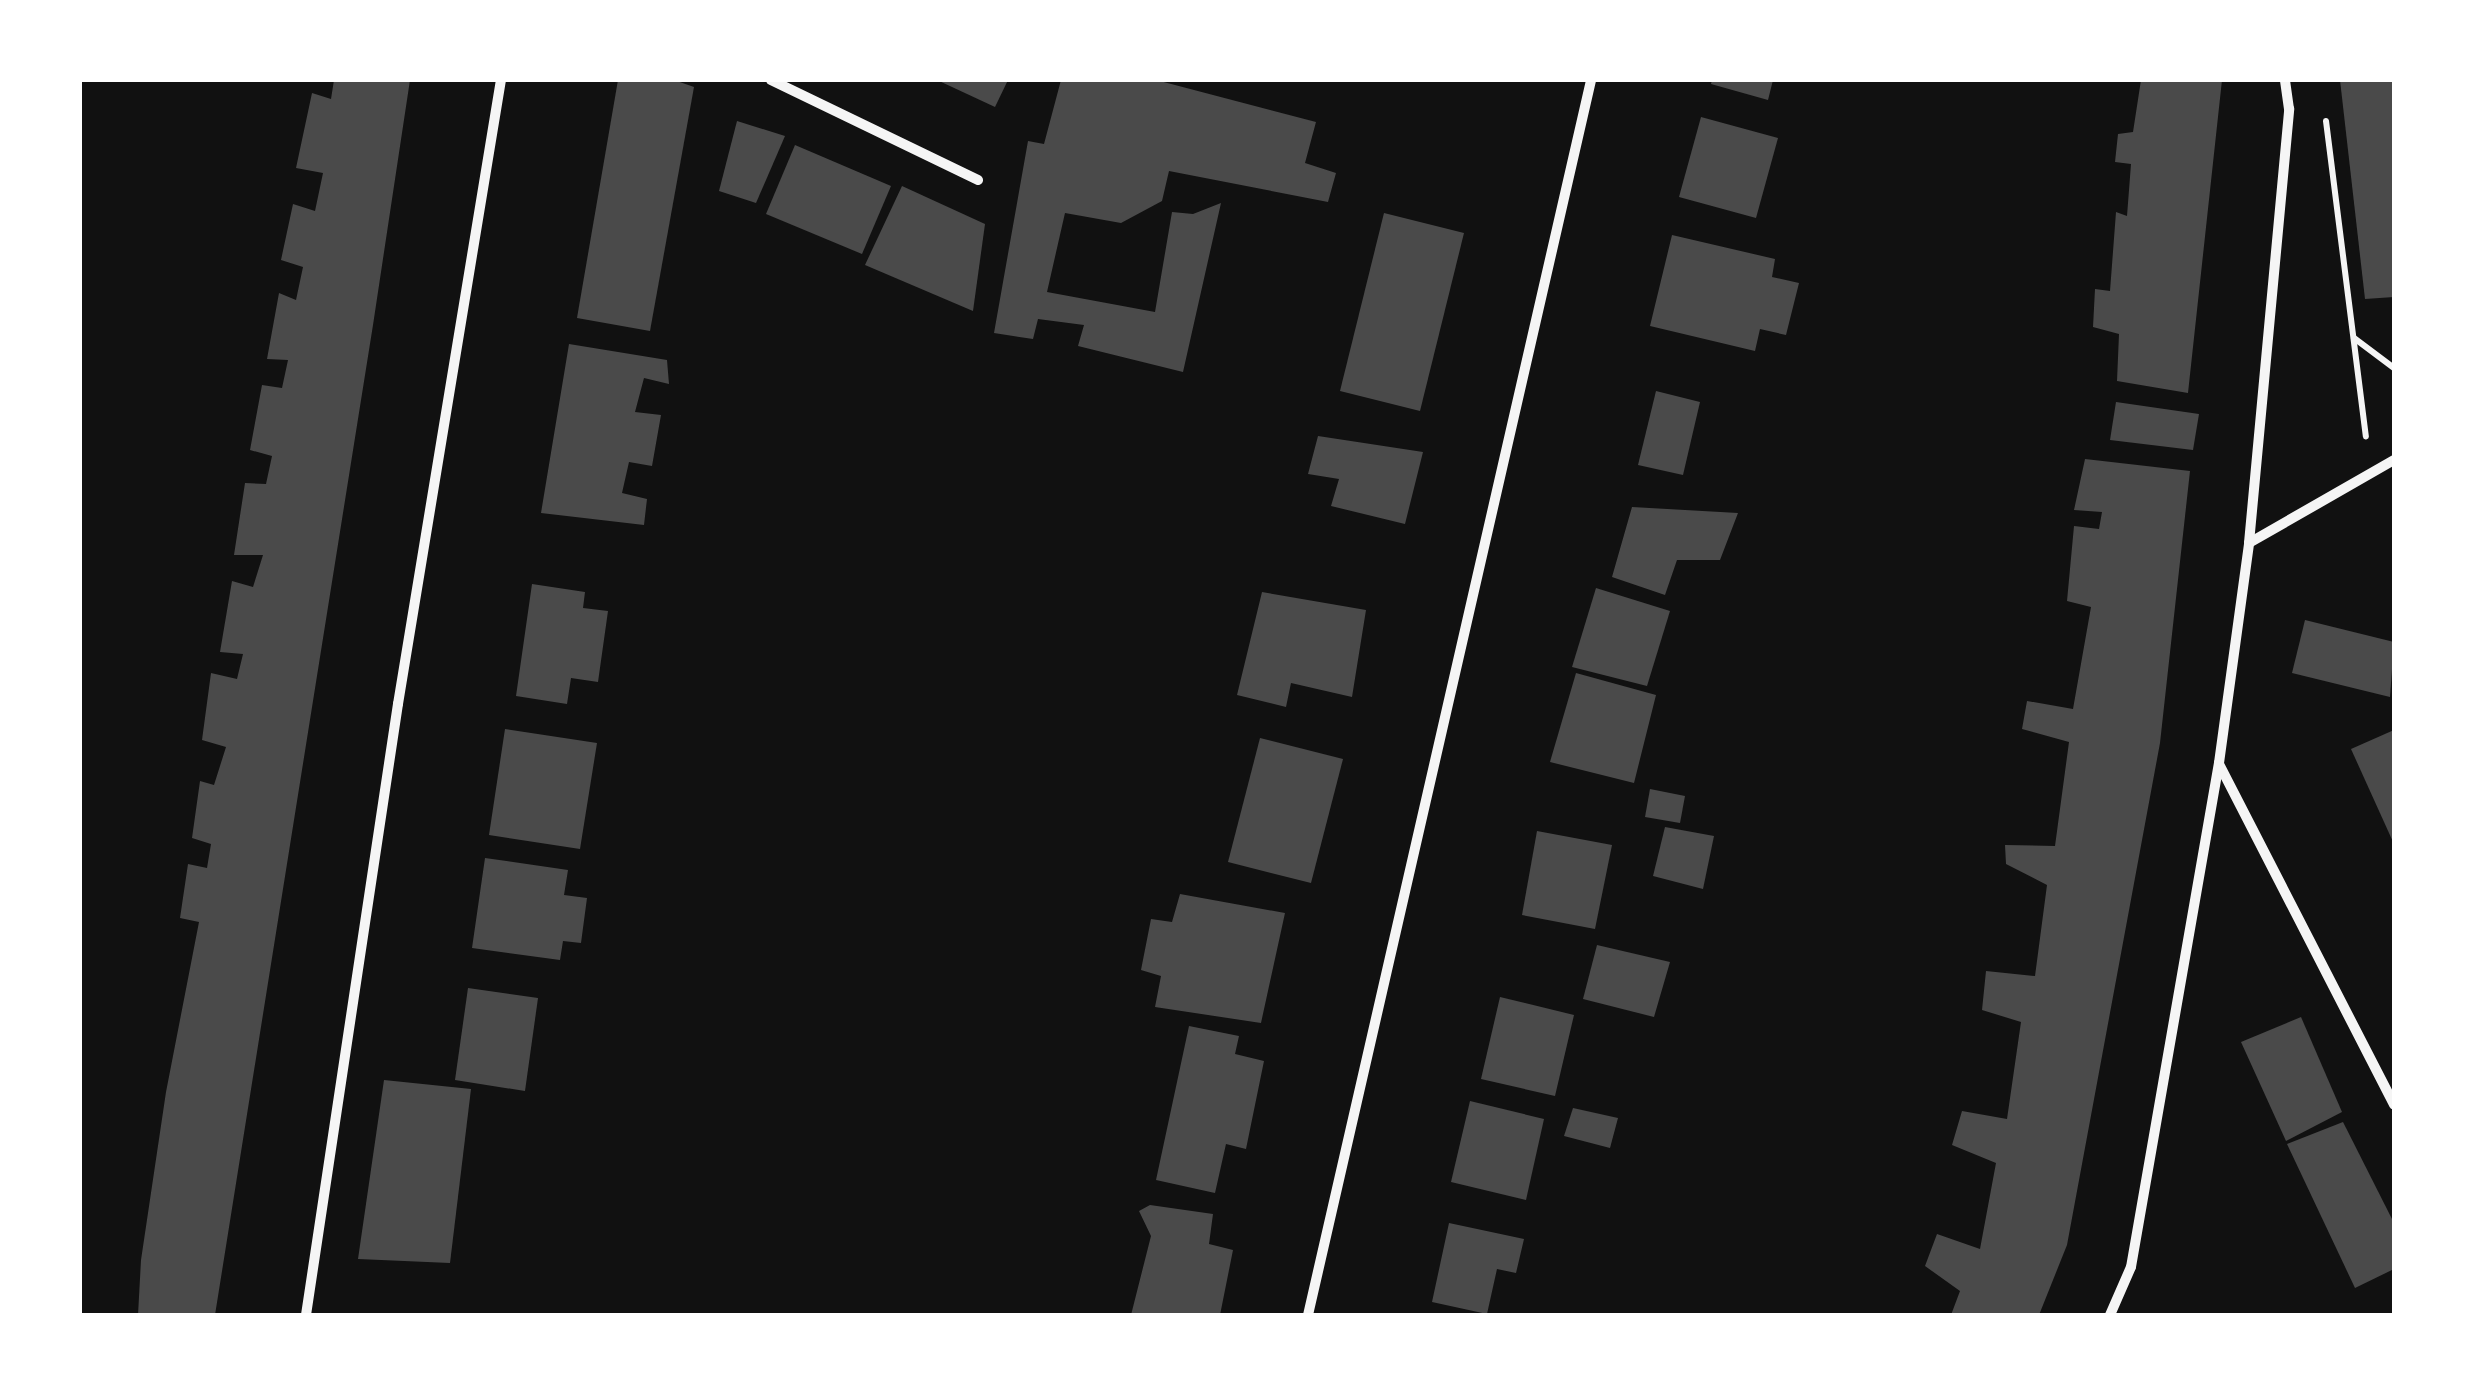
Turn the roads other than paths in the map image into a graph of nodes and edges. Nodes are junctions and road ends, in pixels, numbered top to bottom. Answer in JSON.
{"nodes":[{"id":1,"x":501,"y":80,"type":"edge"},
{"id":2,"x":770,"y":80,"type":"edge"},
{"id":3,"x":1591,"y":80,"type":"edge"},
{"id":4,"x":2285,"y":80,"type":"edge"},
{"id":5,"x":978,"y":180,"type":"dead end"},
{"id":6,"x":2394,"y":460,"type":"edge"},
{"id":7,"x":2249,"y":543,"type":"junction"},
{"id":8,"x":2219,"y":763,"type":"junction"},
{"id":9,"x":2394,"y":1105,"type":"edge"},
{"id":10,"x":306,"y":1315,"type":"edge"},
{"id":11,"x":1308,"y":1315,"type":"edge"},
{"id":12,"x":2110,"y":1315,"type":"edge"}],
"edges":[{"from":1,"to":10,"type":"street"},
{"from":2,"to":5,"type":"street"},
{"from":3,"to":11,"type":"street"},
{"from":4,"to":7,"type":"street"},
{"from":6,"to":7,"type":"street"},
{"from":7,"to":8,"type":"street"},
{"from":8,"to":9,"type":"street"},
{"from":8,"to":12,"type":"street"}]}
